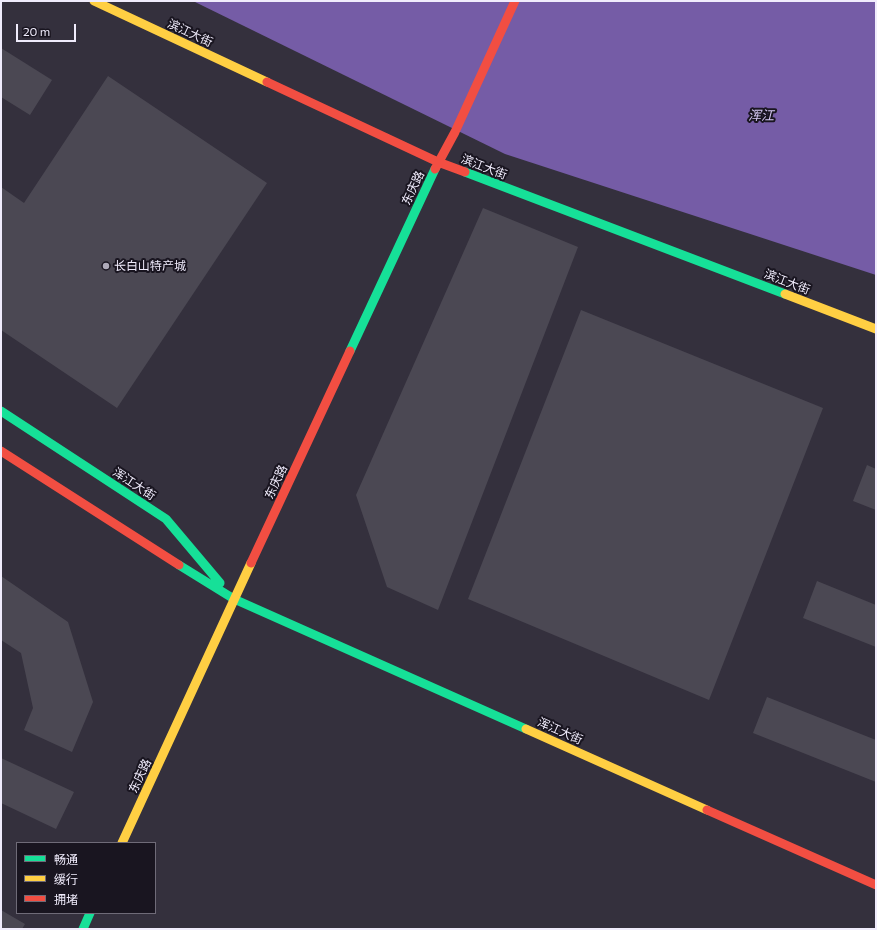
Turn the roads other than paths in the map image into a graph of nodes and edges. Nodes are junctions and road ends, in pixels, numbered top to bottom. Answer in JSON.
{"nodes":[{"id":1,"x":94,"y":1,"type":"edge"},
{"id":2,"x":514,"y":1,"type":"edge"},
{"id":3,"x":438,"y":162,"type":"junction"},
{"id":4,"x":876,"y":329,"type":"edge"},
{"id":5,"x":1,"y":411,"type":"edge"},
{"id":6,"x":1,"y":451,"type":"edge"},
{"id":7,"x":234,"y":599,"type":"junction"},
{"id":8,"x":122,"y":842,"type":"edge"},
{"id":9,"x":876,"y":885,"type":"edge"},
{"id":10,"x":90,"y":914,"type":"edge"},
{"id":11,"x":83,"y":929,"type":"edge"}],
"edges":[{"from":1,"to":3,"type":"main road","name":"滨江大街"},
{"from":2,"to":3,"type":"main road","name":"东庆路"},
{"from":3,"to":4,"type":"main road","name":"滨江大街"},
{"from":3,"to":7,"type":"main road","name":"东庆路"},
{"from":5,"to":7,"type":"main road","name":"浑江大街"},
{"from":6,"to":7,"type":"main road","name":"浑江大街"},
{"from":7,"to":8,"type":"main road","name":"东庆路"},
{"from":7,"to":9,"type":"main road","name":"浑江大街"},
{"from":10,"to":11,"type":"main road"}]}
